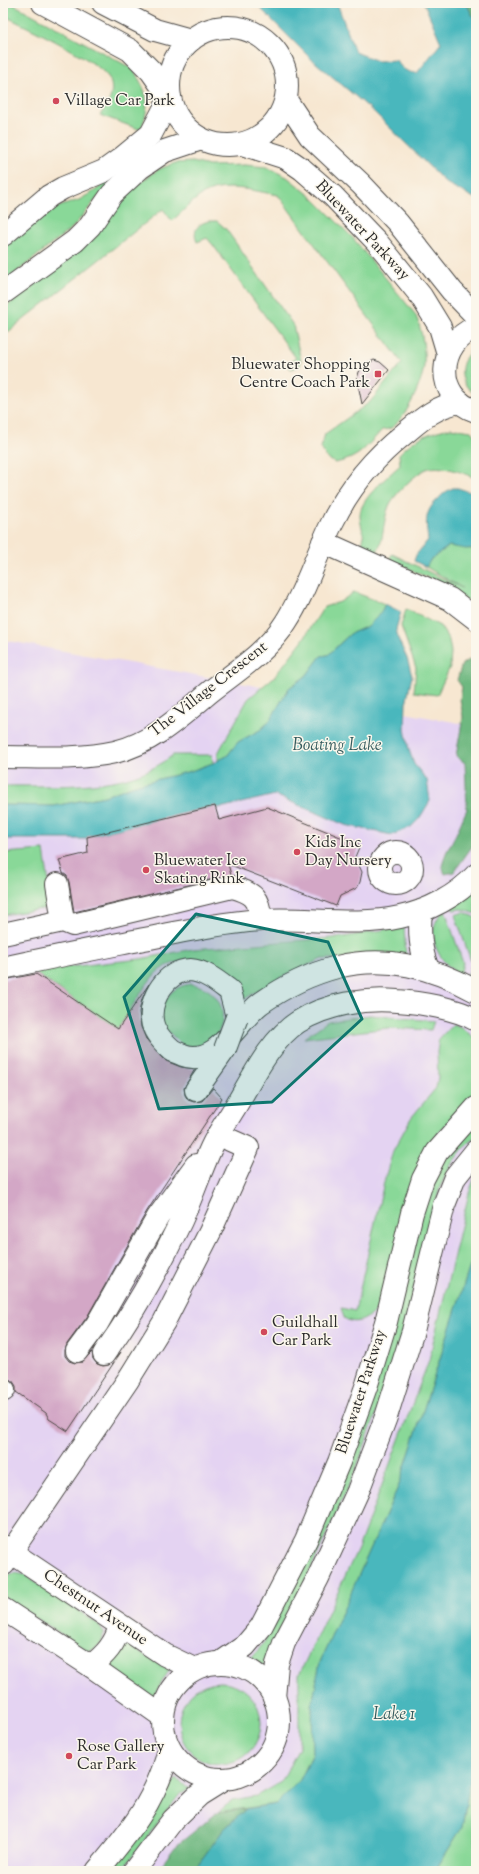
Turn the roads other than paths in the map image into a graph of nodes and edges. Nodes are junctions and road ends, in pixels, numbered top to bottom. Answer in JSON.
{"nodes":[{"id":1,"x":43,"y":3,"type":"edge"},
{"id":2,"x":103,"y":3,"type":"edge"},
{"id":3,"x":191,"y":40,"type":"junction"},
{"id":4,"x":170,"y":98,"type":"junction"},
{"id":5,"x":286,"y":100,"type":"junction"},
{"id":6,"x":201,"y":139,"type":"junction"},
{"id":7,"x":242,"y":144,"type":"junction"},
{"id":8,"x":3,"y":235,"type":"edge"},
{"id":9,"x":3,"y":292,"type":"edge"},
{"id":10,"x":476,"y":316,"type":"edge"},
{"id":11,"x":476,"y":327,"type":"edge"},
{"id":12,"x":448,"y":354,"type":"junction"},
{"id":13,"x":468,"y":406,"type":"edge"},
{"id":14,"x":323,"y":542,"type":"junction"},
{"id":15,"x":476,"y":619,"type":"edge"},
{"id":16,"x":3,"y":757,"type":"edge"},
{"id":17,"x":476,"y":875,"type":"edge"},
{"id":18,"x":57,"y":884,"type":"dead end"},
{"id":19,"x":392,"y":884,"type":"dead end"},
{"id":20,"x":412,"y":914,"type":"junction"},
{"id":21,"x":261,"y":920,"type":"junction"},
{"id":22,"x":63,"y":921,"type":"junction"},
{"id":23,"x":3,"y":934,"type":"edge"},
{"id":24,"x":3,"y":968,"type":"edge"},
{"id":25,"x":428,"y":969,"type":"junction"},
{"id":26,"x":476,"y":991,"type":"edge"},
{"id":27,"x":476,"y":1020,"type":"edge"},
{"id":28,"x":196,"y":1090,"type":"dead end"},
{"id":29,"x":476,"y":1108,"type":"edge"},
{"id":30,"x":220,"y":1143,"type":"junction"},
{"id":31,"x":476,"y":1151,"type":"edge"},
{"id":32,"x":77,"y":1351,"type":"dead end"},
{"id":33,"x":104,"y":1354,"type":"dead end"},
{"id":34,"x":6,"y":1554,"type":"edge"},
{"id":35,"x":3,"y":1609,"type":"edge"},
{"id":36,"x":120,"y":1626,"type":"junction"},
{"id":37,"x":220,"y":1663,"type":"junction"},
{"id":38,"x":91,"y":1666,"type":"junction"},
{"id":39,"x":194,"y":1669,"type":"junction"},
{"id":40,"x":274,"y":1698,"type":"junction"},
{"id":41,"x":162,"y":1716,"type":"junction"},
{"id":42,"x":169,"y":1750,"type":"junction"},
{"id":43,"x":223,"y":1780,"type":"junction"},
{"id":44,"x":97,"y":1871,"type":"edge"},
{"id":45,"x":134,"y":1871,"type":"edge"}],
"edges":[{"from":1,"to":4,"type":"street"},
{"from":2,"to":3,"type":"street"},
{"from":3,"to":4,"type":"street"},
{"from":3,"to":5,"type":"street"},
{"from":4,"to":6,"type":"street"},
{"from":4,"to":8,"type":"street"},
{"from":5,"to":7,"type":"street"},
{"from":5,"to":10,"type":"street","name":"Bluewater Parkway"},
{"from":6,"to":7,"type":"street"},
{"from":6,"to":9,"type":"street"},
{"from":7,"to":12,"type":"street","name":"Bluewater Parkway"},
{"from":11,"to":12,"type":"street"},
{"from":12,"to":13,"type":"street"},
{"from":13,"to":14,"type":"street","name":"The Village Crescent"},
{"from":14,"to":15,"type":"street"},
{"from":14,"to":16,"type":"street","name":"The Village Crescent"},
{"from":17,"to":20,"type":"street"},
{"from":18,"to":22,"type":"street"},
{"from":19,"to":20,"type":"street"},
{"from":20,"to":21,"type":"street"},
{"from":20,"to":25,"type":"street"},
{"from":21,"to":22,"type":"street"},
{"from":21,"to":24,"type":"street"},
{"from":22,"to":23,"type":"street"},
{"from":25,"to":26,"type":"street"},
{"from":25,"to":28,"type":"street","bridge":true},
{"from":27,"to":30,"type":"street"},
{"from":29,"to":37,"type":"street","name":"Bluewater Parkway"},
{"from":30,"to":32,"type":"street"},
{"from":30,"to":33,"type":"street"},
{"from":30,"to":34,"type":"street"},
{"from":31,"to":40,"type":"street","name":"Bluewater Parkway"},
{"from":34,"to":36,"type":"street","name":"Chestnut Avenue"},
{"from":35,"to":38,"type":"street"},
{"from":36,"to":38,"type":"street"},
{"from":36,"to":39,"type":"street","name":"Chestnut Avenue"},
{"from":37,"to":39,"type":"street","name":"Bluewater Parkway"},
{"from":37,"to":40,"type":"street","name":"Bluewater Parkway"},
{"from":38,"to":41,"type":"street"},
{"from":39,"to":41,"type":"street","name":"Bluewater Parkway"},
{"from":40,"to":43,"type":"street","name":"Bluewater Parkway"},
{"from":41,"to":42,"type":"street","name":"Bluewater Parkway"},
{"from":42,"to":43,"type":"street","name":"Bluewater Parkway"},
{"from":42,"to":44,"type":"street"},
{"from":43,"to":45,"type":"street","name":"Bluewater Parkway"}]}
